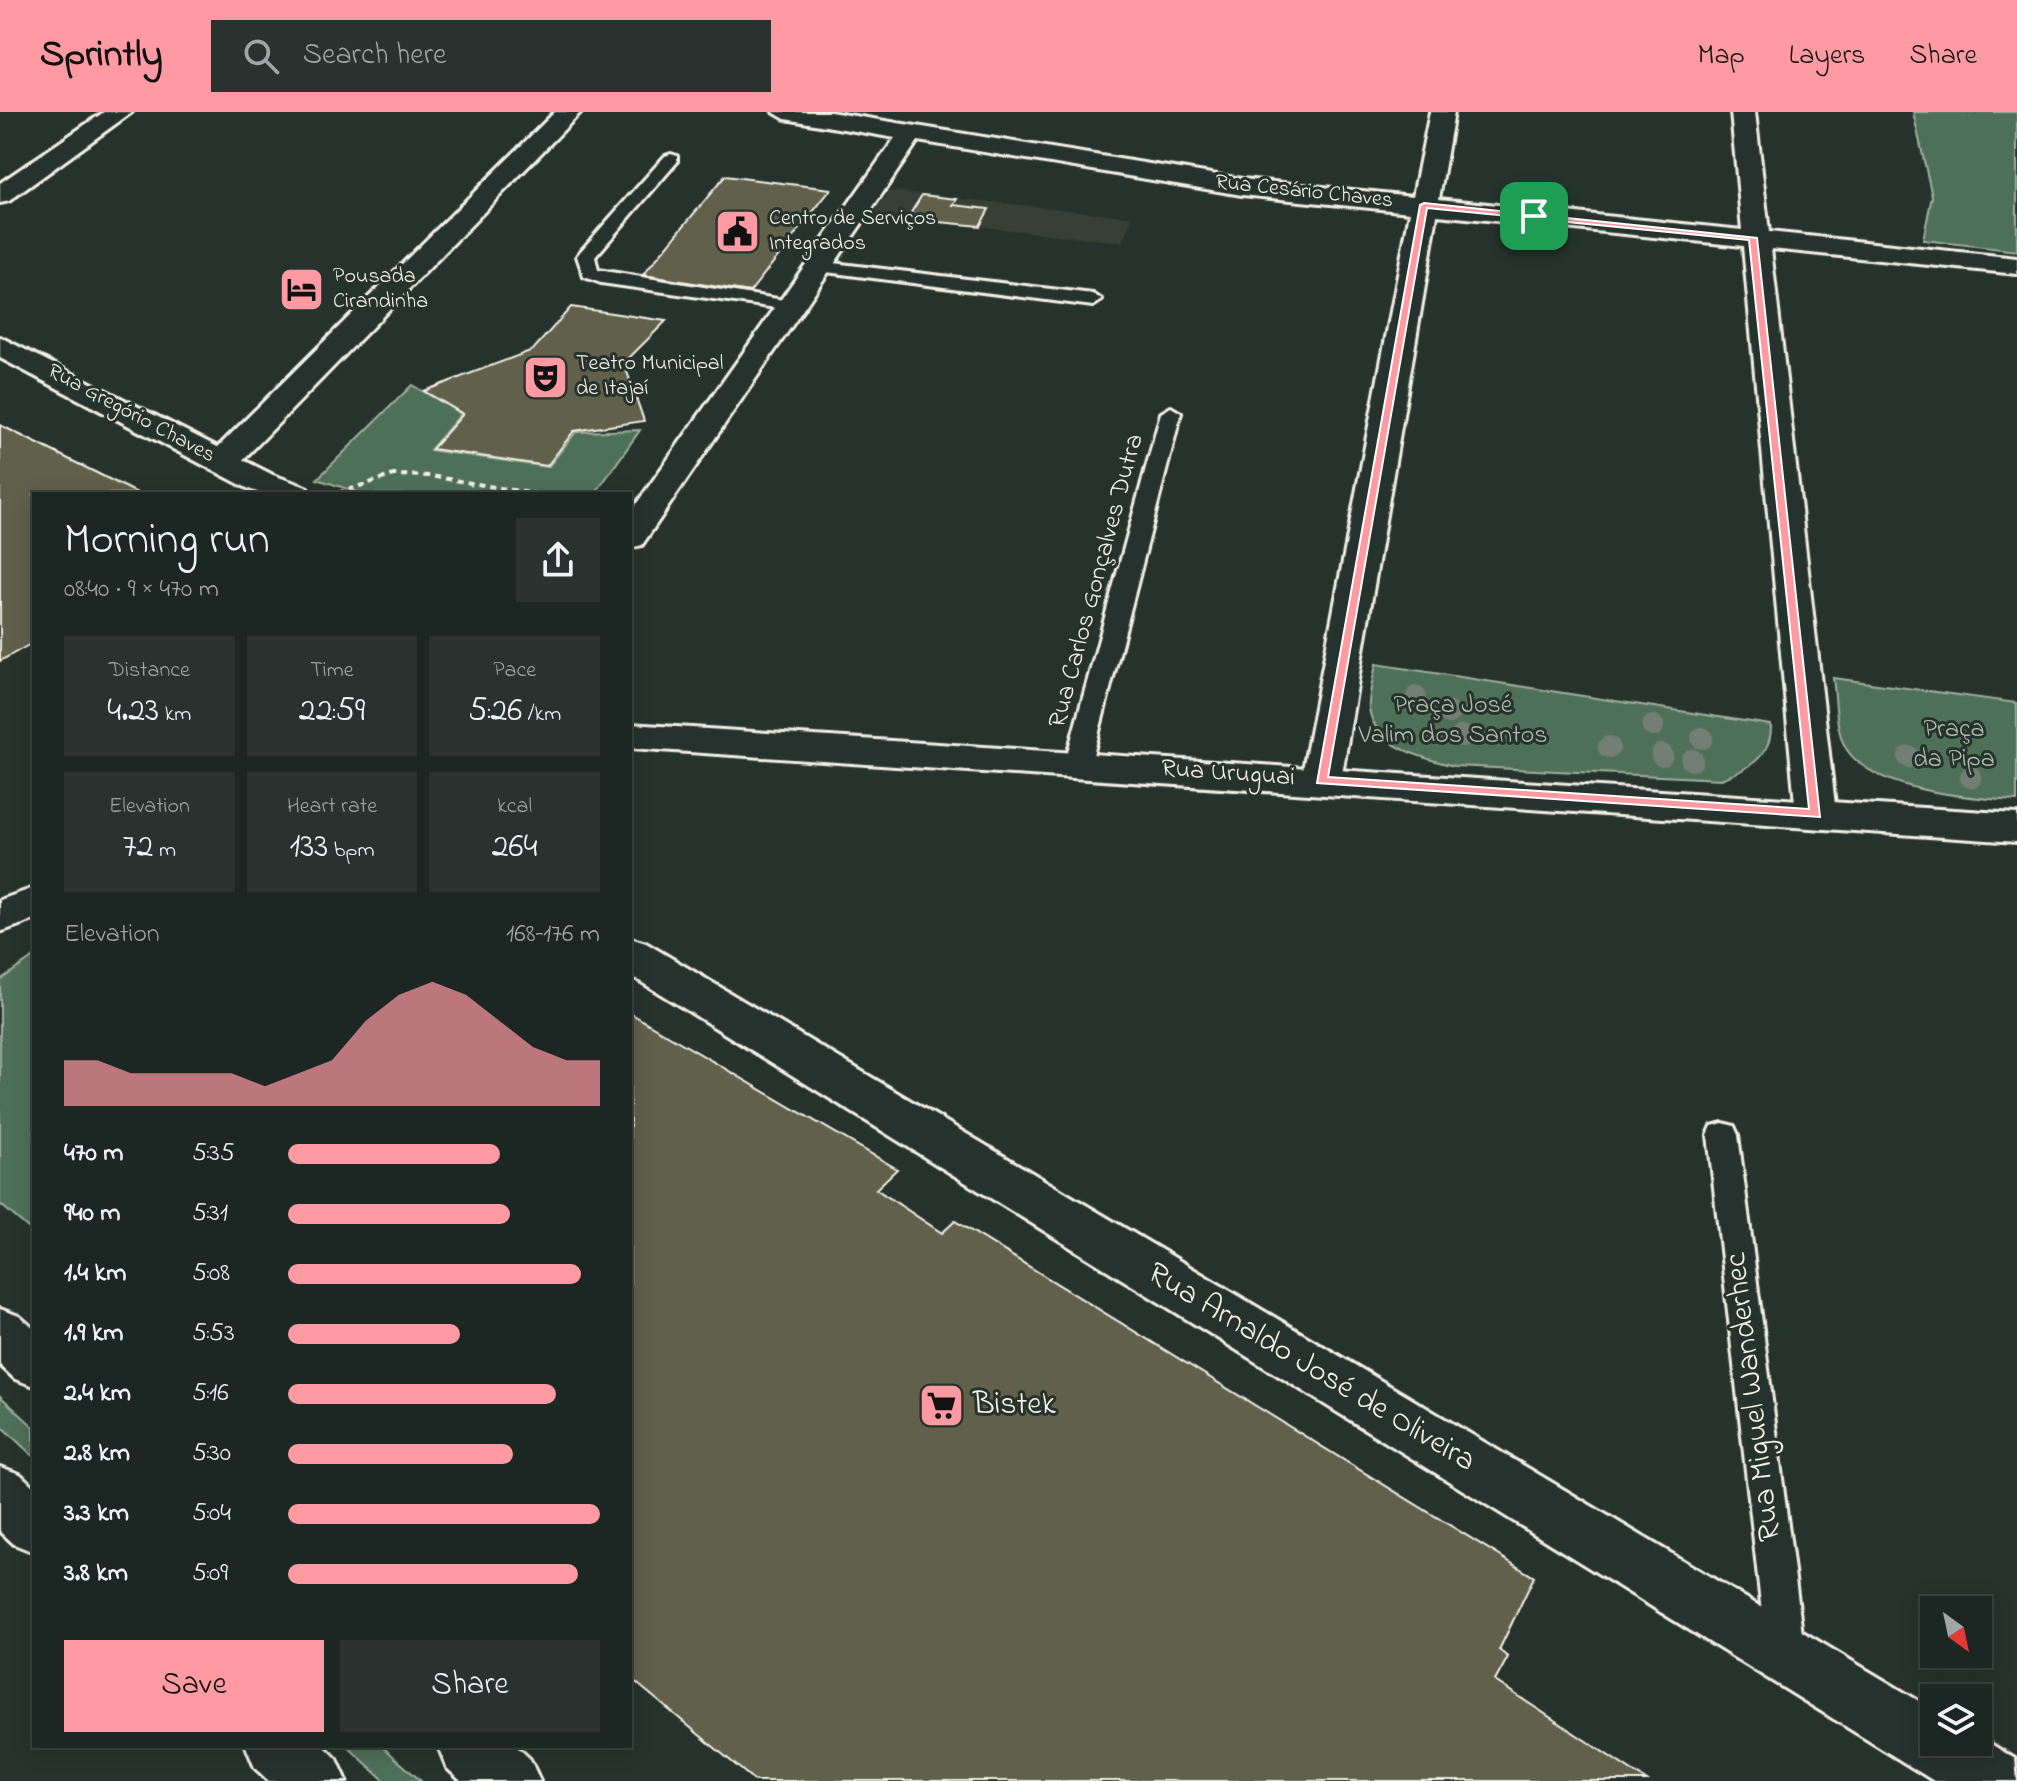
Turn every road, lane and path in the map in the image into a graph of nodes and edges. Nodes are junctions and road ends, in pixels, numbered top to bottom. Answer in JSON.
{"nodes":[{"id":1,"x":120,"y":112,"type":"edge"},
{"id":2,"x":569,"y":112,"type":"edge"},
{"id":3,"x":785,"y":112,"type":"edge"},
{"id":4,"x":1442,"y":112,"type":"edge"},
{"id":5,"x":1743,"y":112,"type":"edge"},
{"id":6,"x":908,"y":123,"type":"edge"},
{"id":7,"x":671,"y":159,"type":"dead end"},
{"id":8,"x":0,"y":195,"type":"edge"},
{"id":9,"x":1424,"y":205,"type":"junction"},
{"id":10,"x":1753,"y":238,"type":"junction"},
{"id":11,"x":816,"y":266,"type":"junction"},
{"id":12,"x":2017,"y":266,"type":"edge"},
{"id":13,"x":1093,"y":300,"type":"dead end"},
{"id":14,"x":790,"y":307,"type":"junction"},
{"id":15,"x":0,"y":346,"type":"edge"},
{"id":16,"x":1171,"y":413,"type":"dead end"},
{"id":17,"x":222,"y":462,"type":"junction"},
{"id":18,"x":471,"y":485,"type":"junction"},
{"id":19,"x":266,"y":488,"type":"edge"},
{"id":20,"x":341,"y":492,"type":"edge"},
{"id":21,"x":465,"y":492,"type":"edge"},
{"id":22,"x":522,"y":492,"type":"edge"},
{"id":23,"x":632,"y":535,"type":"edge"},
{"id":24,"x":632,"y":736,"type":"edge"},
{"id":25,"x":1078,"y":763,"type":"junction"},
{"id":26,"x":1321,"y":780,"type":"junction"},
{"id":27,"x":1816,"y":814,"type":"junction"},
{"id":28,"x":2017,"y":828,"type":"edge"},
{"id":29,"x":32,"y":904,"type":"edge"},
{"id":30,"x":0,"y":917,"type":"edge"},
{"id":31,"x":632,"y":955,"type":"edge"},
{"id":32,"x":1723,"y":1135,"type":"dead end"},
{"id":33,"x":0,"y":1332,"type":"edge"},
{"id":34,"x":32,"y":1360,"type":"edge"},
{"id":35,"x":0,"y":1493,"type":"edge"},
{"id":36,"x":32,"y":1523,"type":"edge"},
{"id":37,"x":1786,"y":1658,"type":"junction"},
{"id":38,"x":279,"y":1748,"type":"edge"},
{"id":39,"x":471,"y":1748,"type":"edge"},
{"id":40,"x":315,"y":1781,"type":"edge"},
{"id":41,"x":508,"y":1781,"type":"edge"},
{"id":42,"x":1993,"y":1781,"type":"edge"}],
"edges":[{"from":1,"to":8,"type":"street"},
{"from":2,"to":17,"type":"street"},
{"from":3,"to":6,"type":"street","name":"Rua Cesário Chaves"},
{"from":4,"to":9,"type":"street"},
{"from":5,"to":10,"type":"street"},
{"from":6,"to":9,"type":"street","name":"Rua Cesário Chaves"},
{"from":6,"to":11,"type":"street"},
{"from":7,"to":14,"type":"lane"},
{"from":9,"to":10,"type":"street","name":"Rua Cesário Chaves"},
{"from":9,"to":26,"type":"street"},
{"from":10,"to":12,"type":"street","name":"Rua Cesário Chaves"},
{"from":10,"to":27,"type":"street"},
{"from":11,"to":13,"type":"lane"},
{"from":11,"to":14,"type":"street"},
{"from":14,"to":23,"type":"street"},
{"from":15,"to":17,"type":"street","name":"Rua Gregório Chaves"},
{"from":16,"to":25,"type":"lane","name":"Rua Carlos Gonçalves Dutra"},
{"from":17,"to":19,"type":"street","name":"Rua Gregório Chaves"},
{"from":18,"to":20,"type":"path"},
{"from":18,"to":21,"type":"path"},
{"from":18,"to":22,"type":"path"},
{"from":24,"to":25,"type":"street","name":"Rua Uruguai"},
{"from":25,"to":26,"type":"street","name":"Rua Uruguai"},
{"from":26,"to":27,"type":"street","name":"Rua Uruguai"},
{"from":27,"to":28,"type":"street","name":"Rua Uruguai"},
{"from":29,"to":30,"type":"street"},
{"from":31,"to":37,"type":"street","name":"Rua Arnaldo José de Oliveira"},
{"from":32,"to":37,"type":"lane","name":"Rua Miguel Wanderhec"},
{"from":33,"to":34,"type":"street"},
{"from":35,"to":36,"type":"street"},
{"from":37,"to":42,"type":"street","name":"Rua Arnaldo José de Oliveira"},
{"from":38,"to":40,"type":"street"},
{"from":39,"to":41,"type":"street"}]}
